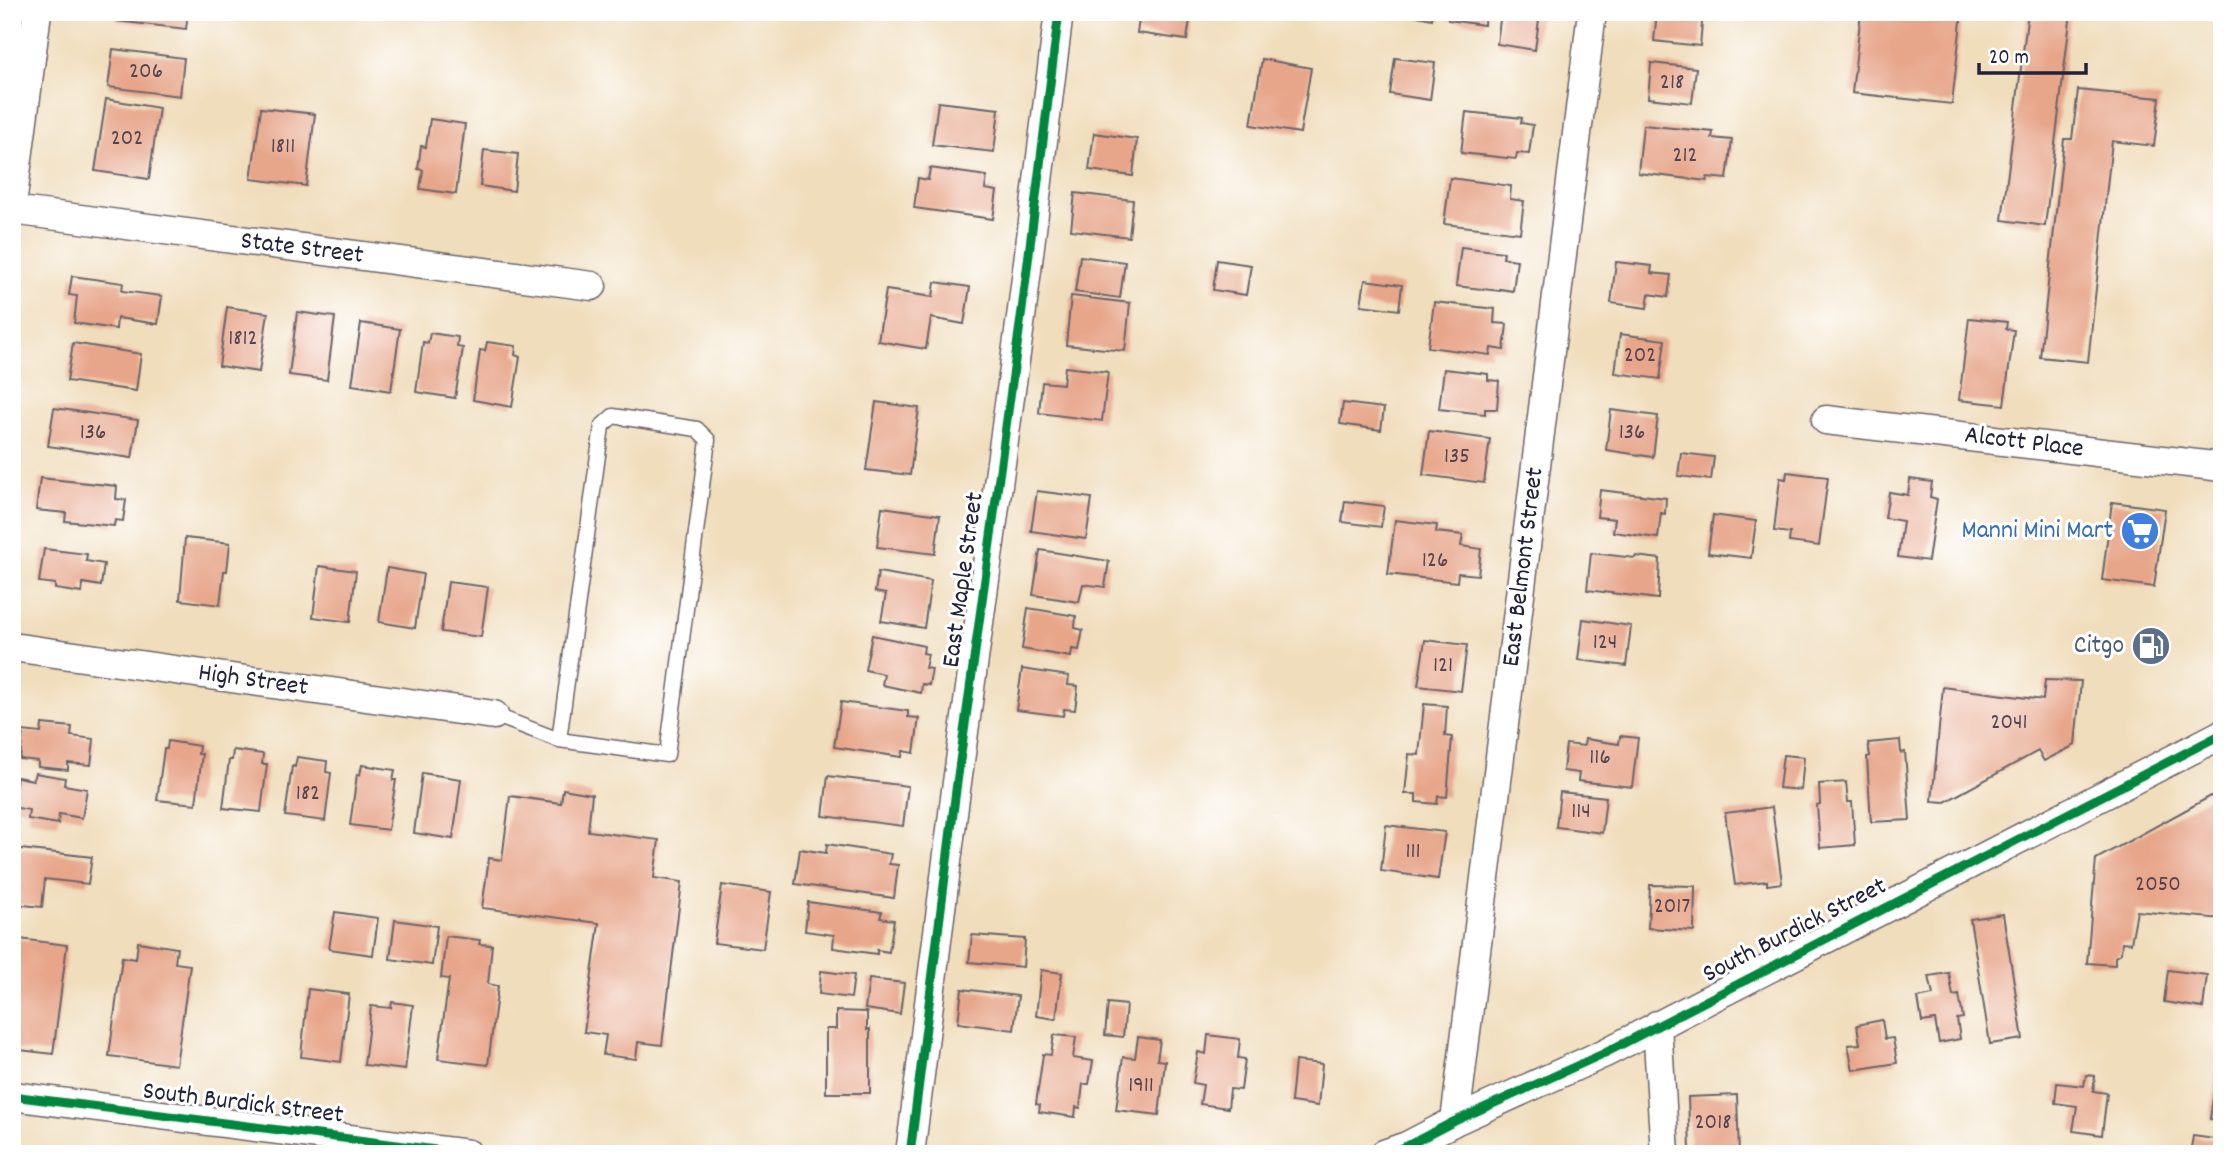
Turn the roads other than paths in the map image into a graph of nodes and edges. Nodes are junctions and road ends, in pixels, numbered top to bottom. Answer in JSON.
{"nodes":[{"id":1,"x":37,"y":12,"type":"edge"},
{"id":2,"x":1059,"y":12,"type":"edge"},
{"id":3,"x":1592,"y":12,"type":"edge"},
{"id":4,"x":12,"y":208,"type":"edge"},
{"id":5,"x":592,"y":286,"type":"dead end"},
{"id":6,"x":1826,"y":420,"type":"dead end"},
{"id":7,"x":2222,"y":467,"type":"edge"},
{"id":8,"x":12,"y":647,"type":"edge"},
{"id":9,"x":494,"y":715,"type":"joint"},
{"id":10,"x":2222,"y":734,"type":"edge"},
{"id":11,"x":559,"y":740,"type":"junction"},
{"id":12,"x":1657,"y":1026,"type":"junction"},
{"id":13,"x":12,"y":1096,"type":"edge"},
{"id":14,"x":1455,"y":1121,"type":"junction"},
{"id":15,"x":1400,"y":1151,"type":"edge"},
{"id":16,"x":468,"y":1154,"type":"edge"},
{"id":17,"x":910,"y":1154,"type":"edge"},
{"id":18,"x":1665,"y":1154,"type":"edge"}],
"edges":[{"from":1,"to":4,"type":"street"},
{"from":2,"to":17,"type":"street","name":"East Maple Street"},
{"from":3,"to":14,"type":"street","name":"East Belmont Street"},
{"from":4,"to":5,"type":"street","name":"State Street"},
{"from":6,"to":7,"type":"street","name":"Alcott Place"},
{"from":8,"to":9,"type":"street","name":"High Street"},
{"from":9,"to":11,"type":"lane"},
{"from":10,"to":12,"type":"street","name":"South Burdick Street"},
{"from":11,"to":11,"type":"lane"},
{"from":12,"to":14,"type":"street","name":"South Burdick Street"},
{"from":12,"to":18,"type":"street"},
{"from":13,"to":16,"type":"street","name":"South Burdick Street"},
{"from":14,"to":15,"type":"street","name":"South Burdick Street"}]}
